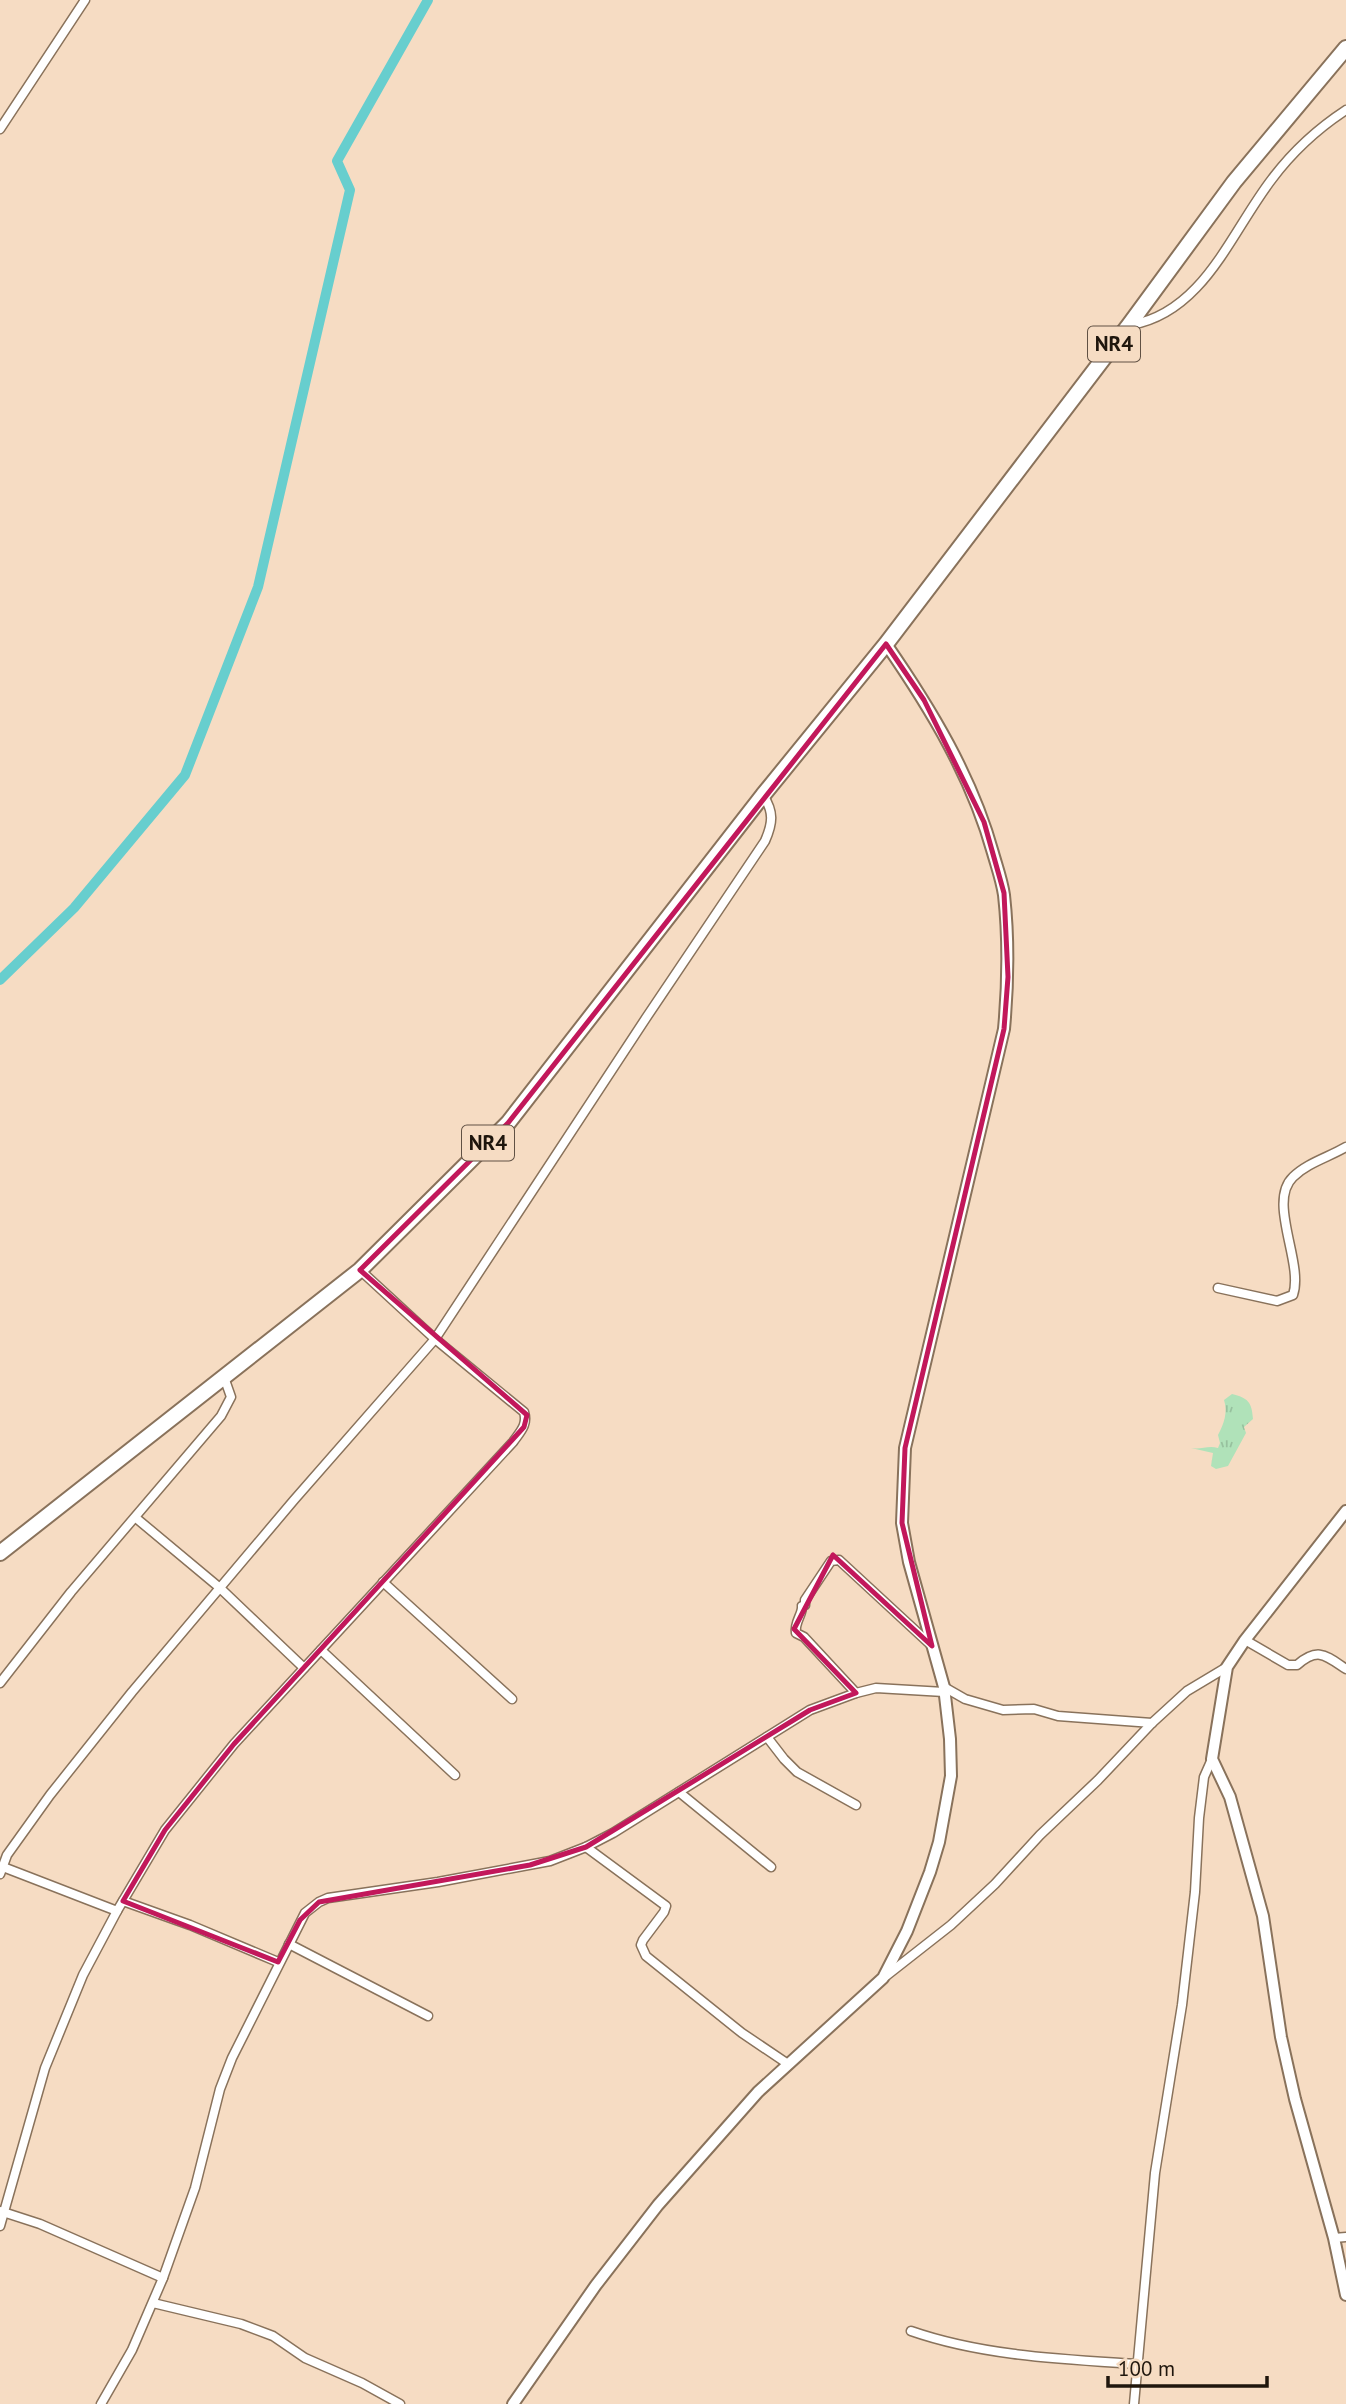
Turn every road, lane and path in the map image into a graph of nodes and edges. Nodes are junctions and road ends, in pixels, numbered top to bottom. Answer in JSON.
{"nodes":[{"id":1,"x":85,"y":0,"type":"edge"},
{"id":2,"x":1346,"y":48,"type":"edge"},
{"id":3,"x":1346,"y":110,"type":"edge"},
{"id":4,"x":0,"y":129,"type":"edge"},
{"id":5,"x":1129,"y":326,"type":"junction"},
{"id":6,"x":886,"y":644,"type":"junction"},
{"id":7,"x":763,"y":795,"type":"junction"},
{"id":8,"x":1346,"y":1147,"type":"edge"},
{"id":9,"x":360,"y":1269,"type":"junction"},
{"id":10,"x":1218,"y":1288,"type":"dead end"},
{"id":11,"x":435,"y":1339,"type":"junction"},
{"id":12,"x":225,"y":1377,"type":"junction"},
{"id":13,"x":1346,"y":1511,"type":"edge"},
{"id":14,"x":136,"y":1518,"type":"junction"},
{"id":15,"x":0,"y":1553,"type":"edge"},
{"id":16,"x":383,"y":1582,"type":"junction"},
{"id":17,"x":220,"y":1588,"type":"junction"},
{"id":18,"x":1245,"y":1640,"type":"junction"},
{"id":19,"x":932,"y":1646,"type":"junction"},
{"id":20,"x":321,"y":1650,"type":"junction"},
{"id":21,"x":1227,"y":1667,"type":"junction"},
{"id":22,"x":304,"y":1668,"type":"junction"},
{"id":23,"x":1346,"y":1669,"type":"edge"},
{"id":24,"x":0,"y":1683,"type":"edge"},
{"id":25,"x":944,"y":1690,"type":"junction"},
{"id":26,"x":856,"y":1693,"type":"junction"},
{"id":27,"x":512,"y":1699,"type":"dead end"},
{"id":28,"x":1152,"y":1723,"type":"junction"},
{"id":29,"x":767,"y":1737,"type":"junction"},
{"id":30,"x":1212,"y":1759,"type":"junction"},
{"id":31,"x":455,"y":1775,"type":"dead end"},
{"id":32,"x":679,"y":1792,"type":"junction"},
{"id":33,"x":856,"y":1805,"type":"dead end"},
{"id":34,"x":586,"y":1847,"type":"junction"},
{"id":35,"x":3,"y":1853,"type":"edge"},
{"id":36,"x":771,"y":1867,"type":"dead end"},
{"id":37,"x":2,"y":1870,"type":"edge"},
{"id":38,"x":123,"y":1901,"type":"junction"},
{"id":39,"x":117,"y":1911,"type":"junction"},
{"id":40,"x":289,"y":1944,"type":"junction"},
{"id":41,"x":278,"y":1962,"type":"junction"},
{"id":42,"x":883,"y":1978,"type":"junction"},
{"id":43,"x":428,"y":2016,"type":"dead end"},
{"id":44,"x":788,"y":2064,"type":"junction"},
{"id":45,"x":2,"y":2211,"type":"edge"},
{"id":46,"x":0,"y":2225,"type":"edge"},
{"id":47,"x":1340,"y":2237,"type":"edge"},
{"id":48,"x":163,"y":2278,"type":"junction"},
{"id":49,"x":1346,"y":2295,"type":"edge"},
{"id":50,"x":153,"y":2303,"type":"junction"},
{"id":51,"x":911,"y":2330,"type":"dead end"},
{"id":52,"x":1137,"y":2364,"type":"junction"},
{"id":53,"x":101,"y":2404,"type":"edge"},
{"id":54,"x":400,"y":2404,"type":"edge"},
{"id":55,"x":513,"y":2404,"type":"edge"},
{"id":56,"x":1134,"y":2404,"type":"edge"}],
"edges":[{"from":1,"to":4,"type":"street"},
{"from":2,"to":5,"type":"highway","number":"NR4"},
{"from":3,"to":5,"type":"street"},
{"from":5,"to":6,"type":"highway","number":"NR4"},
{"from":6,"to":7,"type":"highway","number":"NR4"},
{"from":6,"to":19,"type":"street"},
{"from":7,"to":9,"type":"highway","number":"NR4"},
{"from":7,"to":11,"type":"street"},
{"from":8,"to":10,"type":"street"},
{"from":9,"to":11,"type":"street"},
{"from":9,"to":12,"type":"highway","number":"NR4"},
{"from":11,"to":16,"type":"street"},
{"from":11,"to":17,"type":"street"},
{"from":12,"to":14,"type":"street"},
{"from":12,"to":15,"type":"highway","number":"NR4"},
{"from":13,"to":18,"type":"street"},
{"from":14,"to":17,"type":"street"},
{"from":14,"to":24,"type":"street"},
{"from":16,"to":20,"type":"street"},
{"from":16,"to":27,"type":"street"},
{"from":17,"to":22,"type":"street"},
{"from":17,"to":35,"type":"street"},
{"from":18,"to":21,"type":"street"},
{"from":18,"to":23,"type":"street"},
{"from":19,"to":25,"type":"street"},
{"from":19,"to":26,"type":"street"},
{"from":20,"to":22,"type":"street"},
{"from":20,"to":31,"type":"street"},
{"from":21,"to":28,"type":"street"},
{"from":21,"to":30,"type":"street"},
{"from":22,"to":38,"type":"street"},
{"from":25,"to":26,"type":"street"},
{"from":25,"to":28,"type":"street"},
{"from":25,"to":42,"type":"street"},
{"from":26,"to":29,"type":"street"},
{"from":28,"to":42,"type":"street"},
{"from":29,"to":32,"type":"street"},
{"from":29,"to":33,"type":"street"},
{"from":30,"to":47,"type":"street"},
{"from":30,"to":52,"type":"street"},
{"from":32,"to":34,"type":"street"},
{"from":32,"to":36,"type":"street"},
{"from":34,"to":40,"type":"street"},
{"from":34,"to":44,"type":"street"},
{"from":35,"to":37,"type":"street"},
{"from":37,"to":39,"type":"street"},
{"from":38,"to":39,"type":"street"},
{"from":38,"to":41,"type":"street"},
{"from":39,"to":45,"type":"street"},
{"from":40,"to":41,"type":"street"},
{"from":40,"to":43,"type":"street"},
{"from":41,"to":48,"type":"street"},
{"from":42,"to":44,"type":"street"},
{"from":44,"to":55,"type":"street"},
{"from":45,"to":46,"type":"street"},
{"from":45,"to":48,"type":"street"},
{"from":47,"to":49,"type":"street"},
{"from":48,"to":50,"type":"street"},
{"from":50,"to":53,"type":"street"},
{"from":50,"to":54,"type":"street"},
{"from":51,"to":52,"type":"street"},
{"from":52,"to":56,"type":"street"}]}
